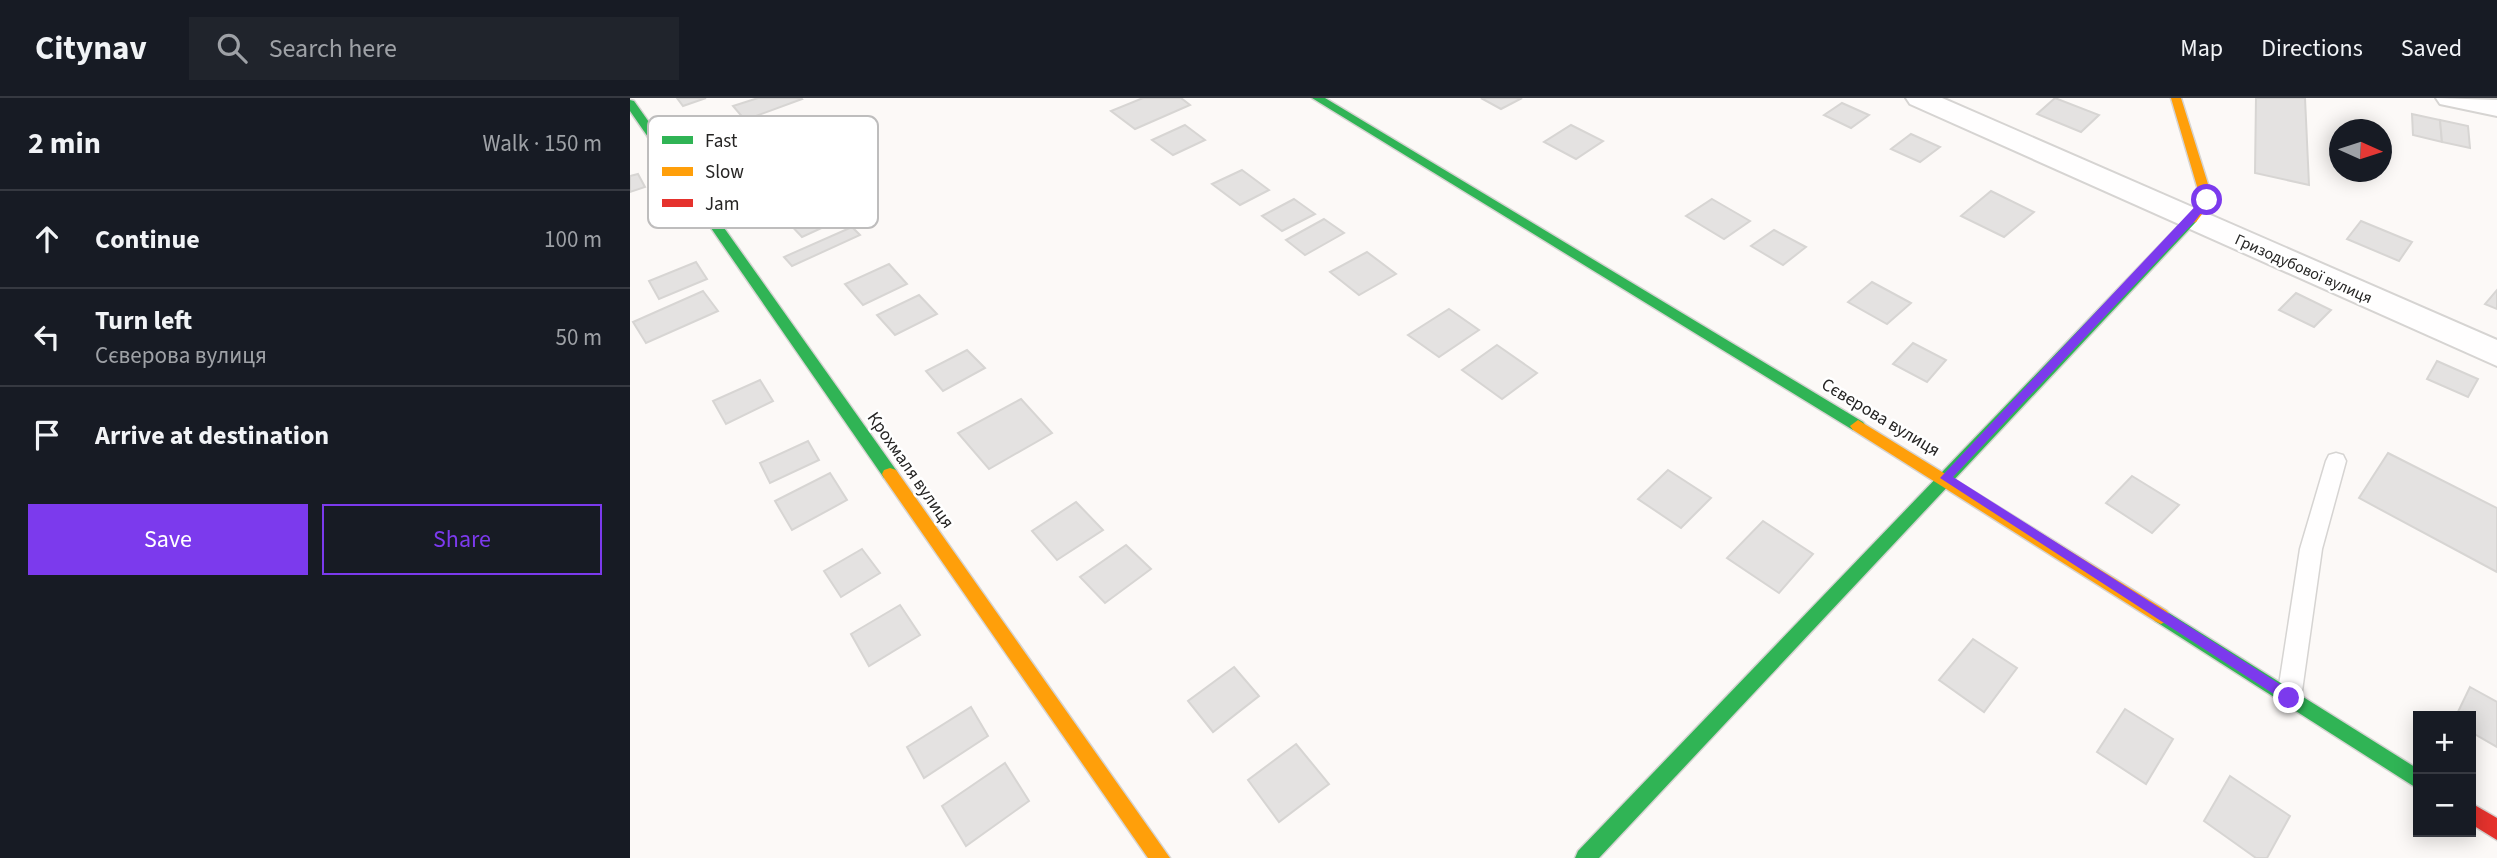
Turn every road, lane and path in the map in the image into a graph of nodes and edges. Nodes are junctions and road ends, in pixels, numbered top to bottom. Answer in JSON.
{"nodes":[{"id":1,"x":1317,"y":98,"type":"edge"},
{"id":2,"x":1919,"y":98,"type":"edge"},
{"id":3,"x":2176,"y":98,"type":"edge"},
{"id":4,"x":2449,"y":98,"type":"edge"},
{"id":5,"x":630,"y":103,"type":"edge"},
{"id":6,"x":2497,"y":108,"type":"edge"},
{"id":7,"x":648,"y":129,"type":"edge"},
{"id":8,"x":2192,"y":219,"type":"junction"},
{"id":9,"x":718,"y":228,"type":"edge"},
{"id":10,"x":2497,"y":354,"type":"edge"},
{"id":11,"x":2336,"y":461,"type":"dead end"},
{"id":12,"x":1945,"y":478,"type":"junction"},
{"id":13,"x":2289,"y":698,"type":"junction"},
{"id":14,"x":2413,"y":777,"type":"edge"},
{"id":15,"x":2476,"y":816,"type":"edge"},
{"id":16,"x":2497,"y":830,"type":"edge"},
{"id":17,"x":1160,"y":858,"type":"edge"},
{"id":18,"x":1585,"y":858,"type":"edge"}],
"edges":[{"from":1,"to":12,"type":"street","name":"Сєверова вулиця"},
{"from":2,"to":8,"type":"street","name":"Гризодубової вулиця"},
{"from":3,"to":8,"type":"street"},
{"from":4,"to":6,"type":"street"},
{"from":5,"to":7,"type":"street","name":"Крохмаля вулиця"},
{"from":8,"to":10,"type":"street","name":"Гризодубової вулиця"},
{"from":8,"to":12,"type":"street"},
{"from":9,"to":17,"type":"street","name":"Крохмаля вулиця"},
{"from":11,"to":13,"type":"lane"},
{"from":12,"to":13,"type":"street","name":"Сєверова вулиця"},
{"from":12,"to":18,"type":"street"},
{"from":13,"to":14,"type":"street","name":"Сєверова вулиця"},
{"from":15,"to":16,"type":"street"}]}
